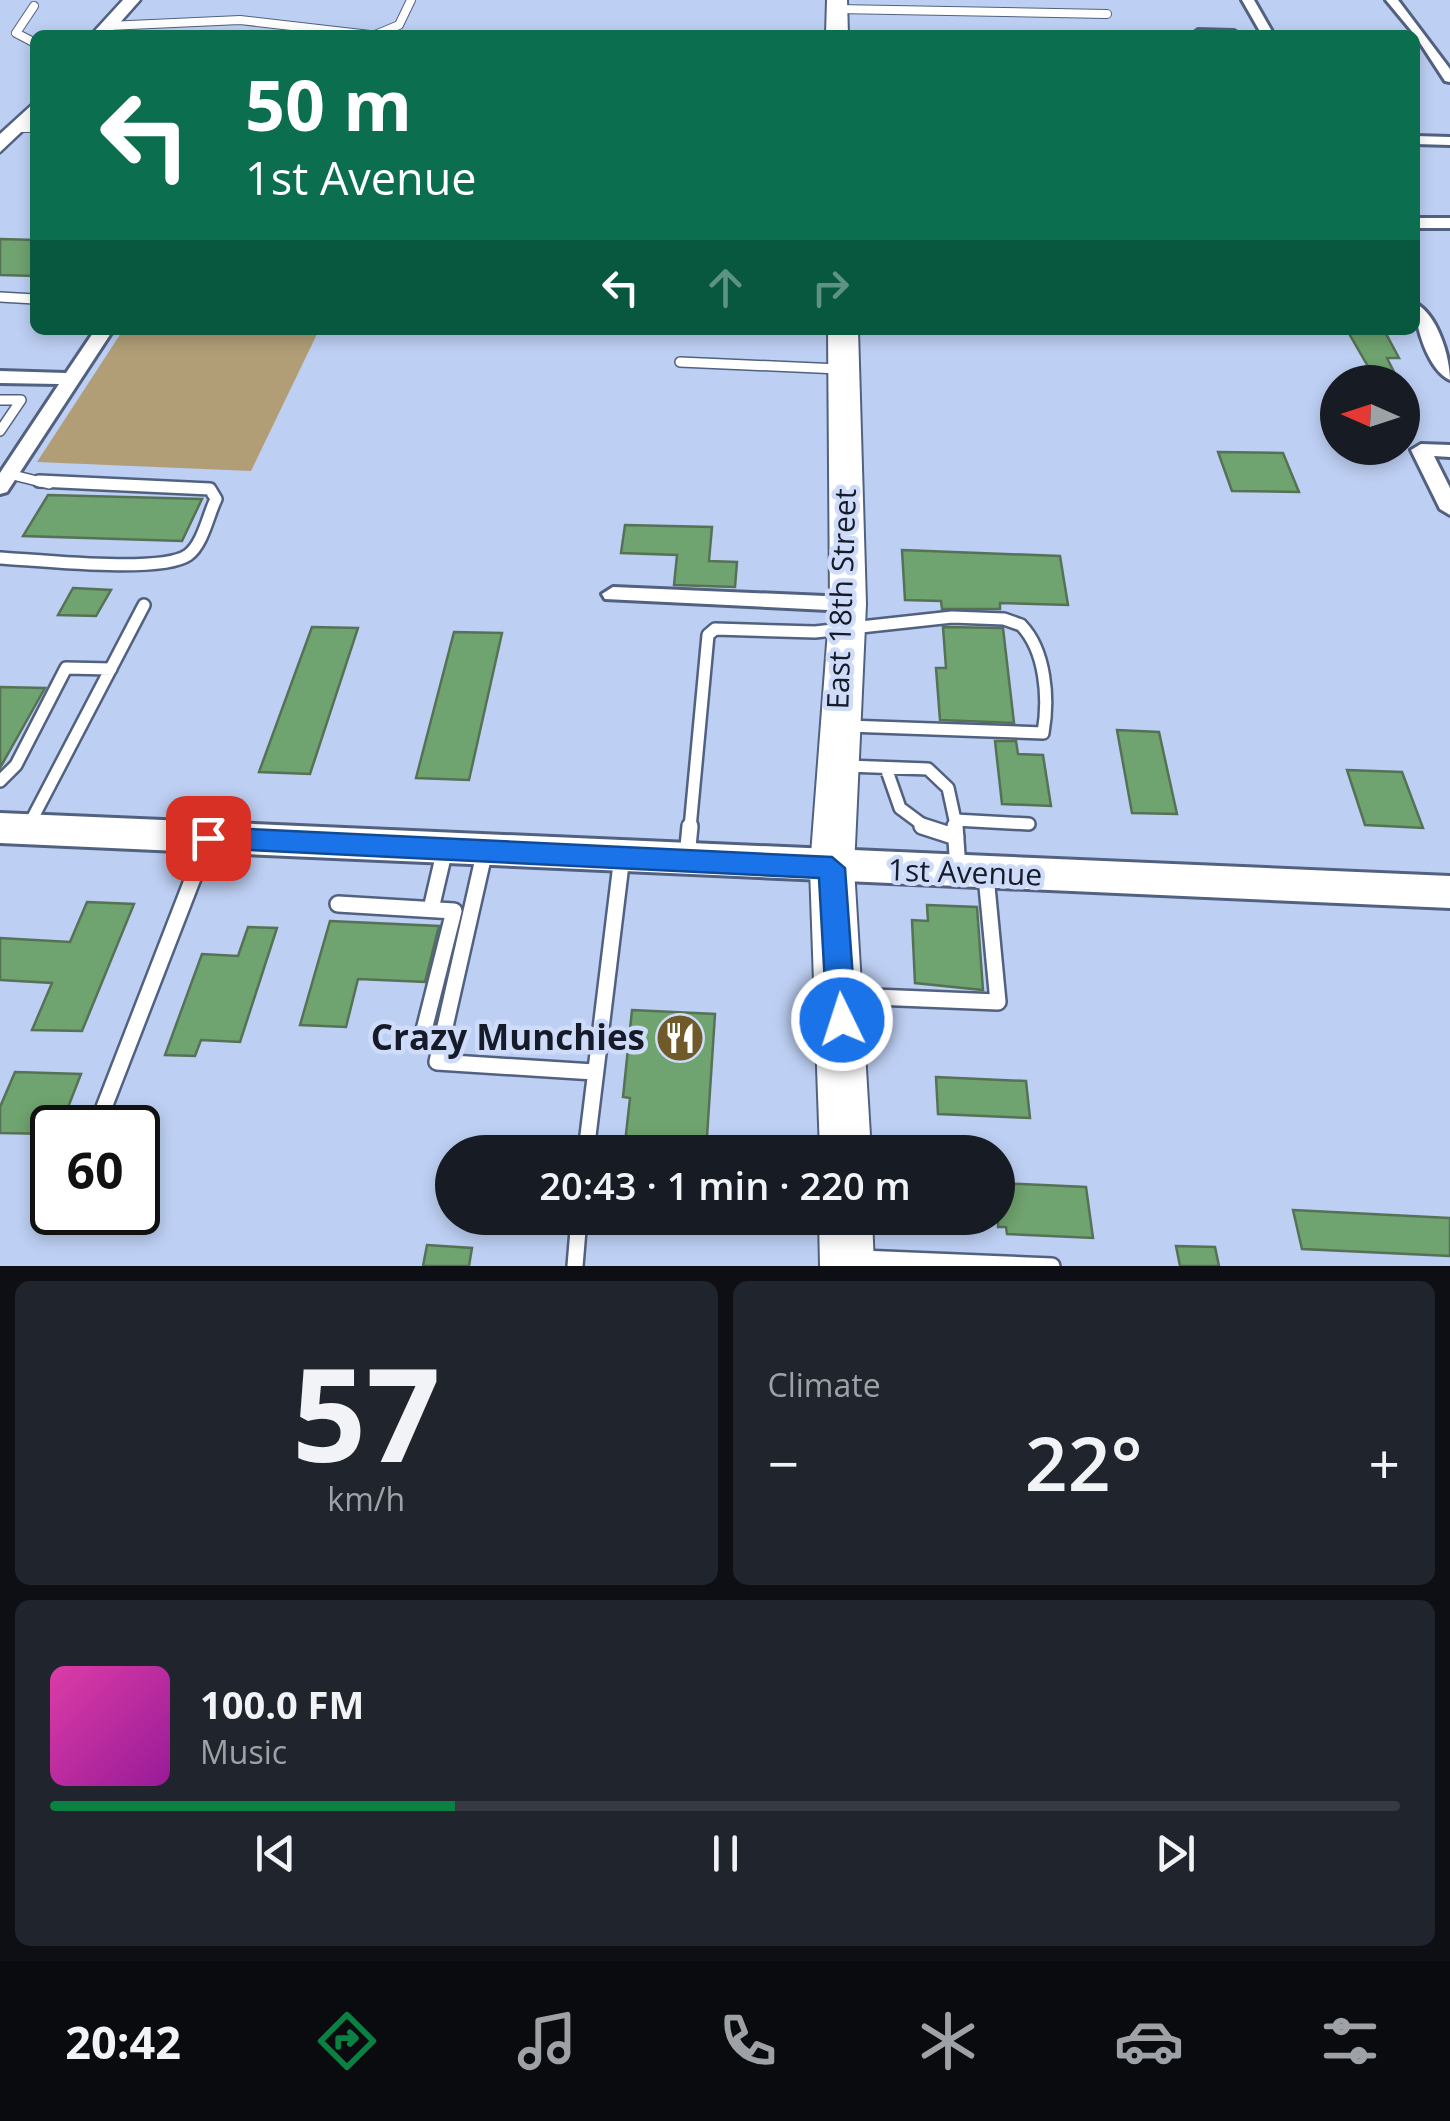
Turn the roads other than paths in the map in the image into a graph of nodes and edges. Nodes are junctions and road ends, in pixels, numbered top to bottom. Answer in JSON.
{"nodes":[{"id":1,"x":132,"y":0,"type":"edge"},
{"id":2,"x":411,"y":0,"type":"edge"},
{"id":3,"x":1248,"y":0,"type":"edge"},
{"id":4,"x":1392,"y":0,"type":"edge"},
{"id":5,"x":837,"y":4,"type":"edge"},
{"id":6,"x":34,"y":6,"type":"dead end"},
{"id":7,"x":1107,"y":14,"type":"dead end"},
{"id":8,"x":104,"y":30,"type":"edge"},
{"id":9,"x":328,"y":30,"type":"edge"},
{"id":10,"x":386,"y":30,"type":"edge"},
{"id":11,"x":837,"y":30,"type":"edge"},
{"id":12,"x":1265,"y":30,"type":"edge"},
{"id":13,"x":1414,"y":30,"type":"edge"},
{"id":14,"x":1420,"y":38,"type":"edge"},
{"id":15,"x":30,"y":40,"type":"edge"},
{"id":16,"x":1450,"y":78,"type":"edge"},
{"id":17,"x":26,"y":128,"type":"edge"},
{"id":18,"x":1420,"y":140,"type":"edge"},
{"id":19,"x":1450,"y":141,"type":"edge"},
{"id":20,"x":0,"y":146,"type":"edge"},
{"id":21,"x":1420,"y":222,"type":"edge"},
{"id":22,"x":1450,"y":223,"type":"edge"},
{"id":23,"x":0,"y":297,"type":"edge"},
{"id":24,"x":30,"y":299,"type":"edge"},
{"id":25,"x":1420,"y":317,"type":"edge"},
{"id":26,"x":101,"y":335,"type":"edge"},
{"id":27,"x":843,"y":335,"type":"edge"},
{"id":28,"x":680,"y":362,"type":"dead end"},
{"id":29,"x":843,"y":370,"type":"junction"},
{"id":30,"x":1450,"y":374,"type":"edge"},
{"id":31,"x":0,"y":377,"type":"edge"},
{"id":32,"x":71,"y":379,"type":"junction"},
{"id":33,"x":0,"y":400,"type":"edge"},
{"id":34,"x":0,"y":430,"type":"edge"},
{"id":35,"x":1450,"y":451,"type":"edge"},
{"id":36,"x":6,"y":474,"type":"edge"},
{"id":37,"x":1450,"y":509,"type":"edge"},
{"id":38,"x":0,"y":558,"type":"edge"},
{"id":39,"x":613,"y":594,"type":"dead end"},
{"id":40,"x":144,"y":605,"type":"dead end"},
{"id":41,"x":847,"y":615,"type":"junction"},
{"id":42,"x":111,"y":668,"type":"junction"},
{"id":43,"x":837,"y":745,"type":"junction"},
{"id":44,"x":886,"y":768,"type":"junction"},
{"id":45,"x":0,"y":781,"type":"edge"},
{"id":46,"x":955,"y":820,"type":"junction"},
{"id":47,"x":1029,"y":824,"type":"dead end"},
{"id":48,"x":13,"y":828,"type":"edge"},
{"id":49,"x":208,"y":838,"type":"junction"},
{"id":50,"x":445,"y":848,"type":"junction"},
{"id":51,"x":485,"y":850,"type":"junction"},
{"id":52,"x":622,"y":856,"type":"junction"},
{"id":53,"x":687,"y":859,"type":"junction"},
{"id":54,"x":967,"y":862,"type":"junction"},
{"id":55,"x":832,"y":868,"type":"junction"},
{"id":56,"x":1450,"y":892,"type":"edge"},
{"id":57,"x":338,"y":904,"type":"dead end"},
{"id":58,"x":431,"y":909,"type":"junction"},
{"id":59,"x":840,"y":996,"type":"junction"},
{"id":60,"x":424,"y":1030,"type":"dead end"},
{"id":61,"x":594,"y":1072,"type":"junction"},
{"id":62,"x":105,"y":1105,"type":"edge"},
{"id":63,"x":588,"y":1135,"type":"edge"},
{"id":64,"x":845,"y":1135,"type":"edge"},
{"id":65,"x":578,"y":1235,"type":"edge"},
{"id":66,"x":847,"y":1247,"type":"edge"},
{"id":67,"x":903,"y":1263,"type":"edge"},
{"id":68,"x":574,"y":1266,"type":"edge"},
{"id":69,"x":1052,"y":1266,"type":"edge"}],
"edges":[{"from":1,"to":8,"type":"street"},
{"from":2,"to":10,"type":"lane"},
{"from":3,"to":12,"type":"street"},
{"from":4,"to":13,"type":"street"},
{"from":5,"to":7,"type":"lane"},
{"from":5,"to":11,"type":"main road"},
{"from":6,"to":15,"type":"lane"},
{"from":8,"to":9,"type":"lane"},
{"from":14,"to":16,"type":"street"},
{"from":17,"to":20,"type":"street"},
{"from":18,"to":19,"type":"street"},
{"from":21,"to":22,"type":"street"},
{"from":23,"to":24,"type":"lane"},
{"from":25,"to":30,"type":"street"},
{"from":26,"to":32,"type":"street"},
{"from":27,"to":29,"type":"main road","name":"East 18th Street"},
{"from":28,"to":29,"type":"lane"},
{"from":29,"to":41,"type":"main road","name":"East 18th Street"},
{"from":31,"to":32,"type":"street"},
{"from":32,"to":36,"type":"street"},
{"from":33,"to":34,"type":"lane"},
{"from":35,"to":37,"type":"street"},
{"from":36,"to":38,"type":"lane"},
{"from":39,"to":41,"type":"street"},
{"from":40,"to":42,"type":"lane"},
{"from":41,"to":43,"type":"main road","name":"East 18th Street"},
{"from":41,"to":43,"type":"lane"},
{"from":41,"to":53,"type":"lane"},
{"from":42,"to":45,"type":"lane"},
{"from":42,"to":48,"type":"lane"},
{"from":43,"to":44,"type":"lane"},
{"from":43,"to":55,"type":"main road","name":"East 18th Street"},
{"from":44,"to":46,"type":"lane"},
{"from":44,"to":54,"type":"lane"},
{"from":46,"to":47,"type":"lane"},
{"from":46,"to":54,"type":"lane"},
{"from":48,"to":49,"type":"main road","name":"1st Avenue"},
{"from":49,"to":50,"type":"main road","name":"1st Avenue"},
{"from":49,"to":62,"type":"lane"},
{"from":50,"to":51,"type":"main road","name":"1st Avenue"},
{"from":50,"to":58,"type":"lane"},
{"from":51,"to":52,"type":"main road","name":"1st Avenue"},
{"from":51,"to":61,"type":"lane"},
{"from":52,"to":53,"type":"main road","name":"1st Avenue"},
{"from":52,"to":61,"type":"lane"},
{"from":53,"to":55,"type":"main road","name":"1st Avenue"},
{"from":54,"to":55,"type":"main road","name":"1st Avenue"},
{"from":54,"to":56,"type":"main road","name":"1st Avenue"},
{"from":54,"to":59,"type":"lane"},
{"from":55,"to":59,"type":"main road","name":"East 18th Street"},
{"from":57,"to":58,"type":"lane"},
{"from":58,"to":60,"type":"lane"},
{"from":59,"to":64,"type":"main road","name":"East 18th Street"},
{"from":61,"to":63,"type":"lane"},
{"from":65,"to":68,"type":"lane"},
{"from":66,"to":67,"type":"lane"},
{"from":67,"to":69,"type":"lane"}]}
